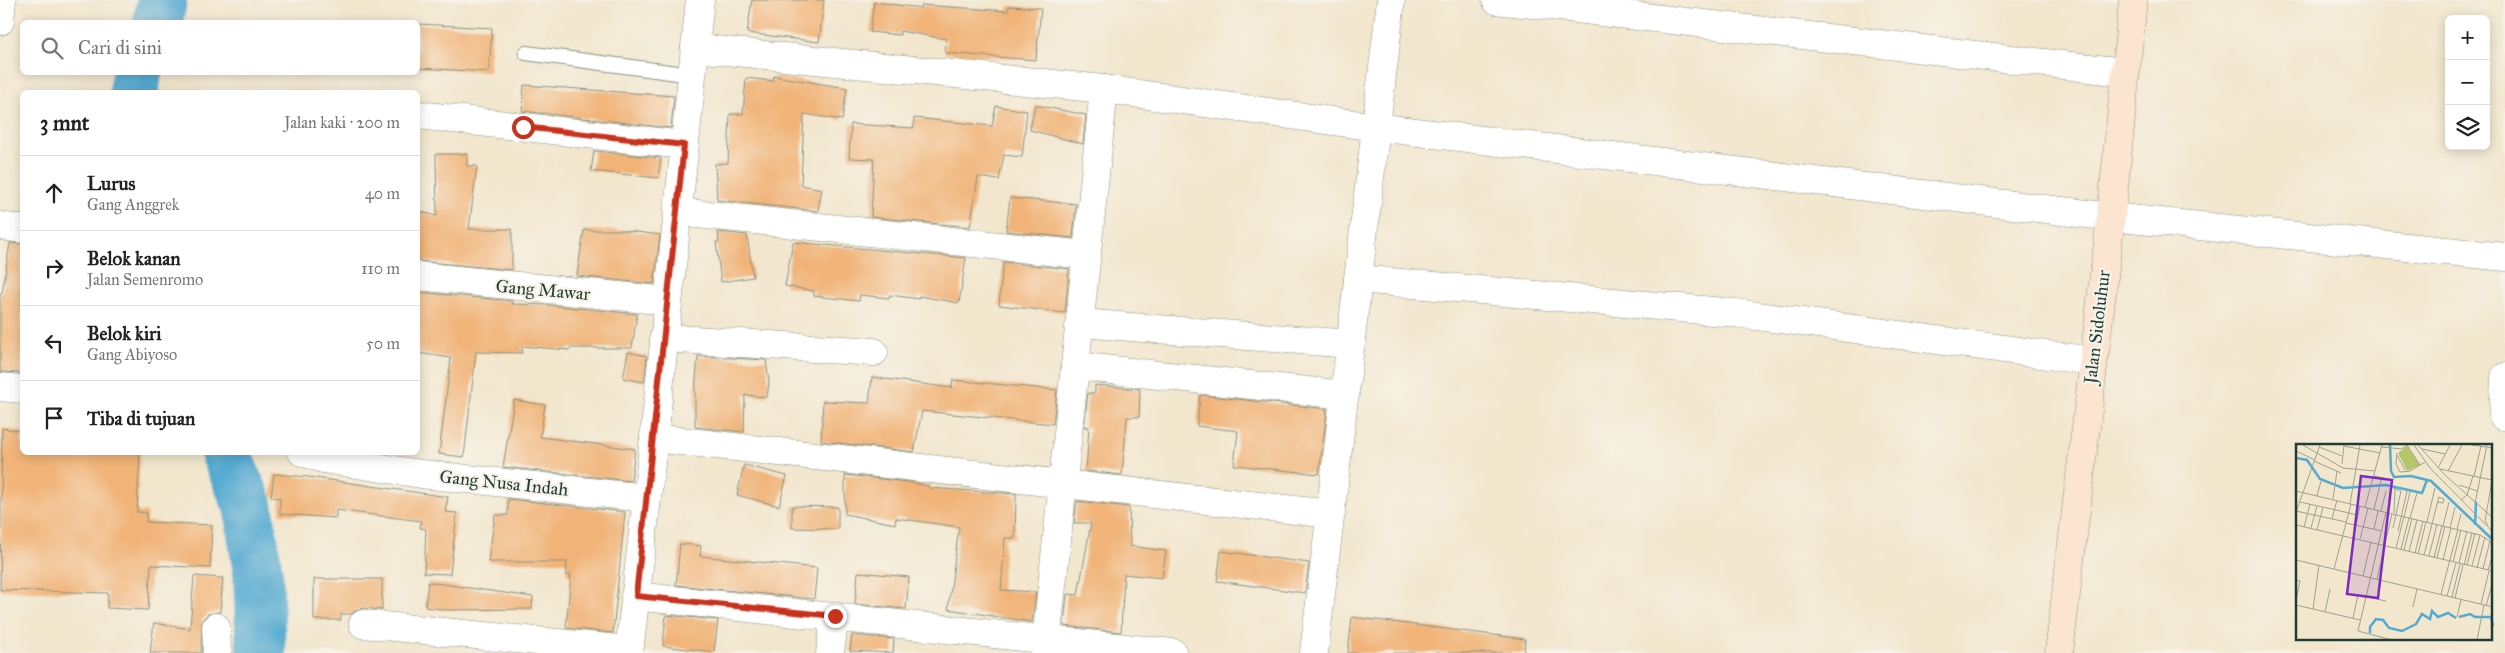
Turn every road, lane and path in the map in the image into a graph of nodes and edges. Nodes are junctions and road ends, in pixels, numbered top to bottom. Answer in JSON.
{"nodes":[{"id":1,"x":2,"y":0,"type":"edge"},
{"id":2,"x":700,"y":0,"type":"edge"},
{"id":3,"x":1391,"y":0,"type":"edge"},
{"id":4,"x":1496,"y":0,"type":"edge"},
{"id":5,"x":2133,"y":0,"type":"edge"},
{"id":6,"x":0,"y":21,"type":"edge"},
{"id":7,"x":694,"y":48,"type":"junction"},
{"id":8,"x":526,"y":53,"type":"dead end"},
{"id":9,"x":2124,"y":72,"type":"junction"},
{"id":10,"x":692,"y":75,"type":"junction"},
{"id":11,"x":1104,"y":89,"type":"junction"},
{"id":12,"x":420,"y":114,"type":"edge"},
{"id":13,"x":1376,"y":127,"type":"junction"},
{"id":14,"x":684,"y":145,"type":"junction"},
{"id":15,"x":678,"y":212,"type":"junction"},
{"id":16,"x":2111,"y":218,"type":"junction"},
{"id":17,"x":0,"y":226,"type":"edge"},
{"id":18,"x":20,"y":229,"type":"edge"},
{"id":19,"x":1086,"y":255,"type":"junction"},
{"id":20,"x":2505,"y":256,"type":"edge"},
{"id":21,"x":420,"y":276,"type":"edge"},
{"id":22,"x":1358,"y":279,"type":"junction"},
{"id":23,"x":668,"y":301,"type":"junction"},
{"id":24,"x":1080,"y":322,"type":"junction"},
{"id":25,"x":664,"y":338,"type":"junction"},
{"id":26,"x":1351,"y":344,"type":"junction"},
{"id":27,"x":874,"y":352,"type":"dead end"},
{"id":28,"x":2093,"y":361,"type":"junction"},
{"id":29,"x":1075,"y":366,"type":"junction"},
{"id":30,"x":2505,"y":377,"type":"edge"},
{"id":31,"x":0,"y":387,"type":"edge"},
{"id":32,"x":20,"y":389,"type":"edge"},
{"id":33,"x":1345,"y":395,"type":"junction"},
{"id":34,"x":2505,"y":416,"type":"edge"},
{"id":35,"x":654,"y":438,"type":"junction"},
{"id":36,"x":312,"y":455,"type":"edge"},
{"id":37,"x":1063,"y":484,"type":"junction"},
{"id":38,"x":646,"y":498,"type":"junction"},
{"id":39,"x":1331,"y":514,"type":"junction"},
{"id":40,"x":636,"y":596,"type":"junction"},
{"id":41,"x":835,"y":616,"type":"junction"},
{"id":42,"x":363,"y":624,"type":"dead end"},
{"id":43,"x":1046,"y":647,"type":"edge"},
{"id":44,"x":629,"y":652,"type":"edge"},
{"id":45,"x":830,"y":653,"type":"edge"},
{"id":46,"x":1173,"y":653,"type":"edge"},
{"id":47,"x":1314,"y":653,"type":"edge"},
{"id":48,"x":2059,"y":653,"type":"edge"}],
"edges":[{"from":1,"to":6,"type":"street"},
{"from":2,"to":7,"type":"street"},
{"from":3,"to":13,"type":"street"},
{"from":4,"to":9,"type":"street"},
{"from":5,"to":9,"type":"main road","name":"Jalan Sidoluhur"},
{"from":7,"to":10,"type":"street"},
{"from":7,"to":11,"type":"street"},
{"from":8,"to":10,"type":"lane"},
{"from":9,"to":16,"type":"main road","name":"Jalan Sidoluhur"},
{"from":10,"to":14,"type":"street"},
{"from":11,"to":13,"type":"street"},
{"from":11,"to":19,"type":"street"},
{"from":12,"to":14,"type":"street"},
{"from":13,"to":16,"type":"street"},
{"from":13,"to":22,"type":"street"},
{"from":14,"to":15,"type":"street"},
{"from":15,"to":19,"type":"street"},
{"from":15,"to":23,"type":"street"},
{"from":16,"to":20,"type":"street"},
{"from":16,"to":28,"type":"main road","name":"Jalan Sidoluhur"},
{"from":17,"to":18,"type":"street"},
{"from":19,"to":24,"type":"street"},
{"from":21,"to":23,"type":"street","name":"Gang Mawar"},
{"from":22,"to":26,"type":"street"},
{"from":22,"to":28,"type":"street"},
{"from":23,"to":25,"type":"street"},
{"from":24,"to":26,"type":"street"},
{"from":24,"to":29,"type":"street"},
{"from":25,"to":27,"type":"street"},
{"from":25,"to":35,"type":"street"},
{"from":26,"to":33,"type":"street"},
{"from":28,"to":48,"type":"main road","name":"Jalan Sidoluhur"},
{"from":29,"to":33,"type":"street"},
{"from":29,"to":37,"type":"street"},
{"from":30,"to":34,"type":"street"},
{"from":31,"to":32,"type":"street"},
{"from":33,"to":39,"type":"street"},
{"from":35,"to":37,"type":"street"},
{"from":35,"to":38,"type":"street"},
{"from":36,"to":38,"type":"street","name":"Gang Nusa Indah"},
{"from":37,"to":39,"type":"street"},
{"from":37,"to":43,"type":"street"},
{"from":38,"to":40,"type":"street"},
{"from":39,"to":47,"type":"street"},
{"from":40,"to":41,"type":"street"},
{"from":40,"to":44,"type":"street"},
{"from":41,"to":43,"type":"street"},
{"from":41,"to":45,"type":"street"},
{"from":42,"to":44,"type":"street"},
{"from":43,"to":46,"type":"street"}]}
